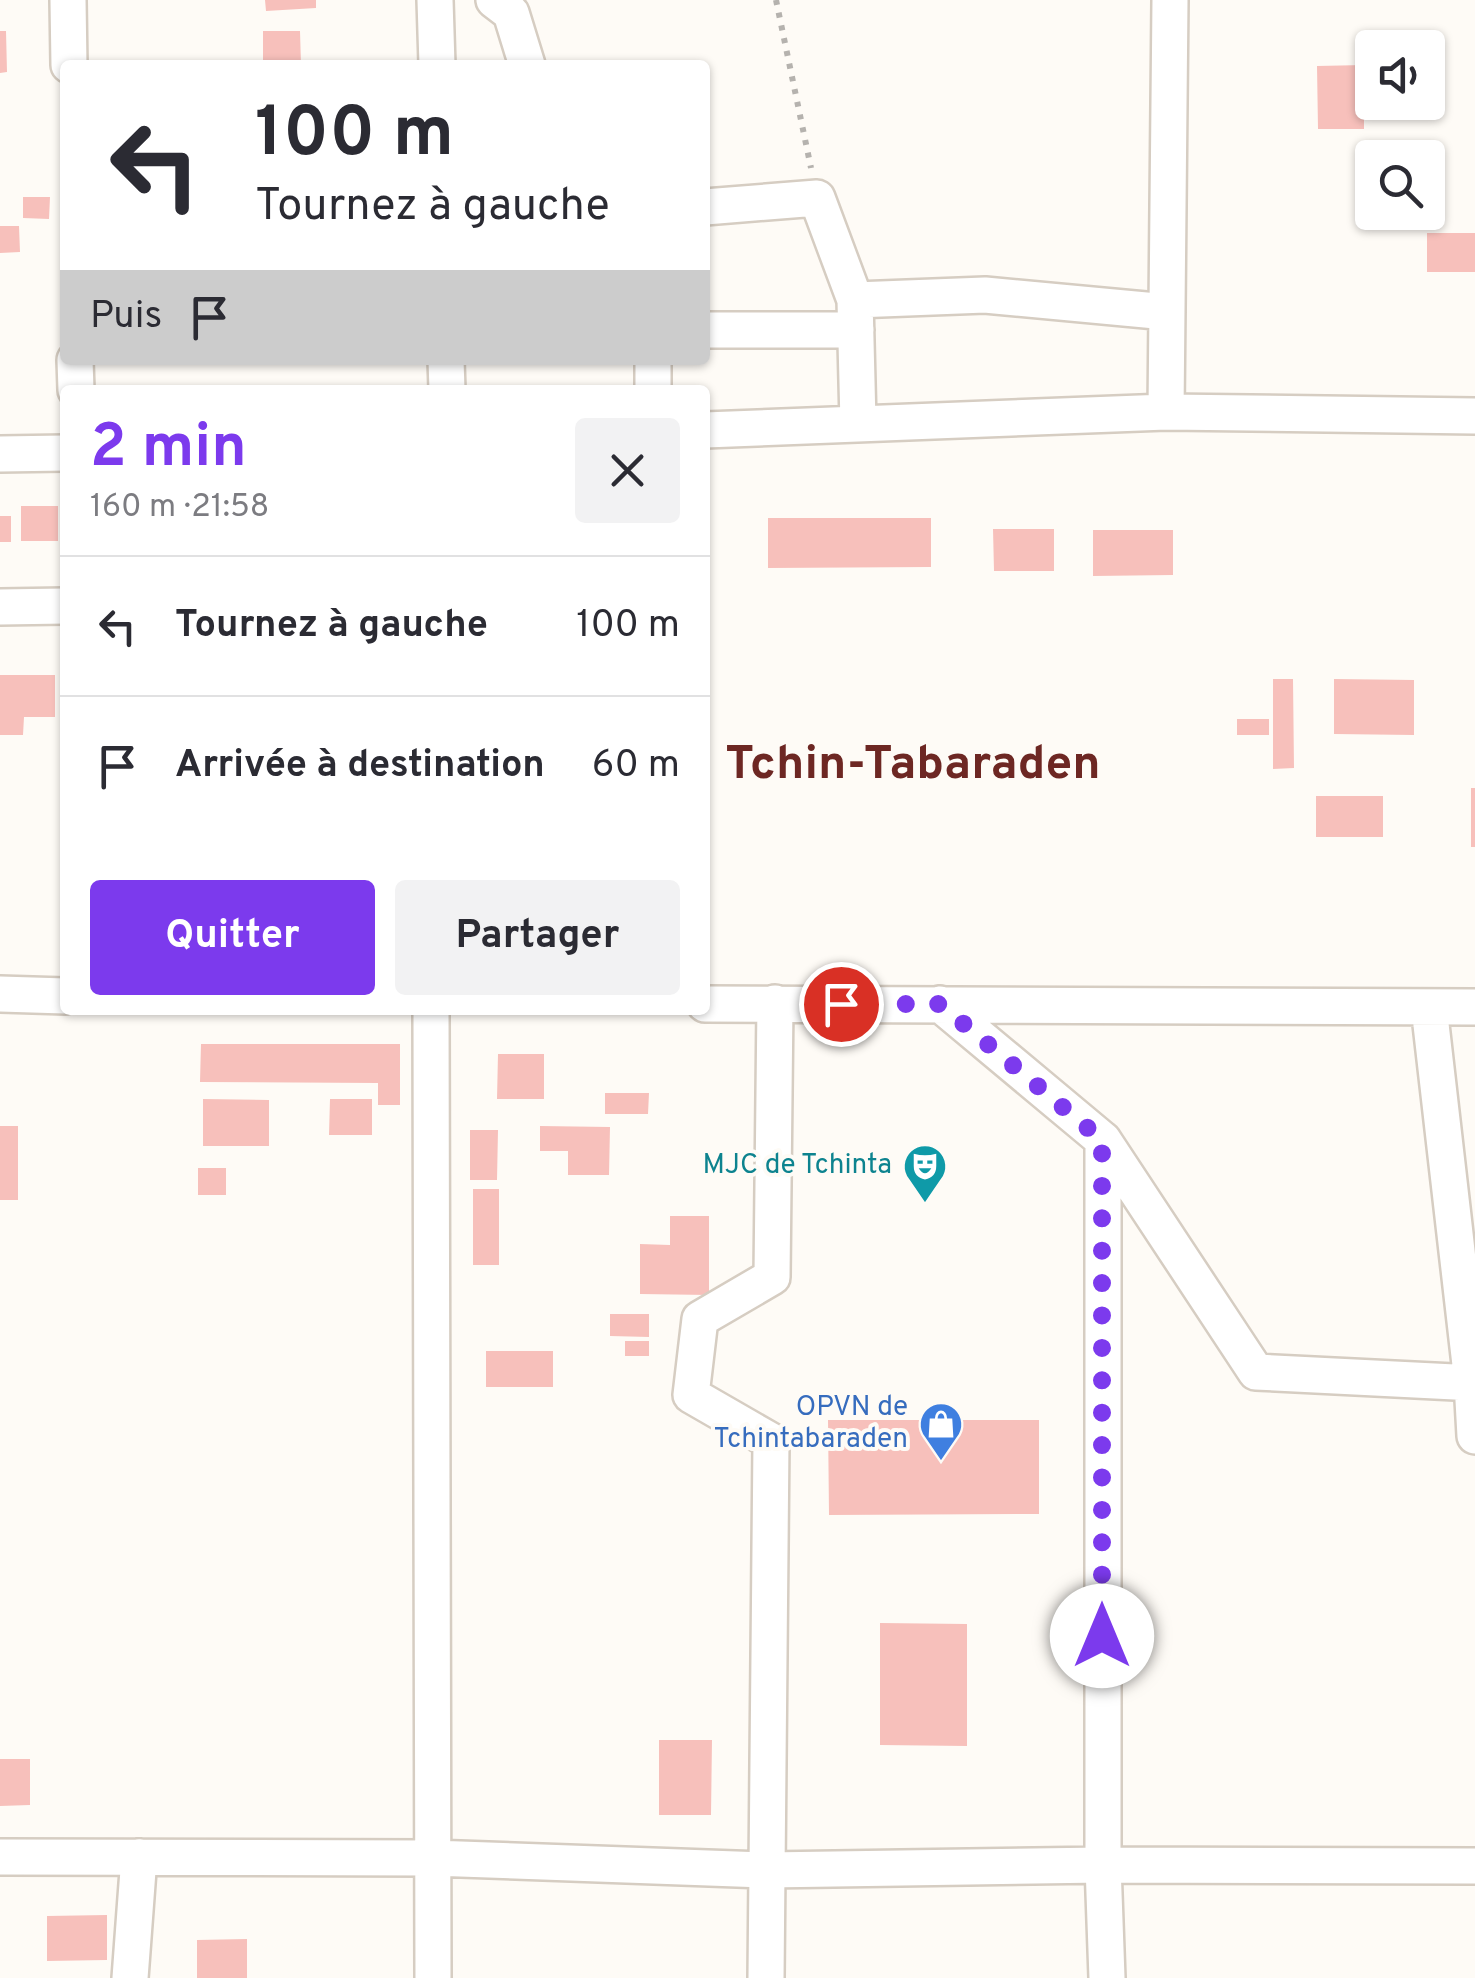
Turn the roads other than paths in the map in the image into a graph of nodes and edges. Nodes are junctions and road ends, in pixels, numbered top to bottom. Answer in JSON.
{"nodes":[{"id":1,"x":68,"y":0,"type":"edge"},
{"id":2,"x":435,"y":0,"type":"edge"},
{"id":3,"x":494,"y":0,"type":"edge"},
{"id":4,"x":1170,"y":0,"type":"edge"},
{"id":5,"x":69,"y":60,"type":"edge"},
{"id":6,"x":437,"y":60,"type":"edge"},
{"id":7,"x":525,"y":60,"type":"edge"},
{"id":8,"x":710,"y":207,"type":"edge"},
{"id":9,"x":1167,"y":312,"type":"junction"},
{"id":10,"x":855,"y":315,"type":"junction"},
{"id":11,"x":710,"y":330,"type":"edge"},
{"id":12,"x":1166,"y":412,"type":"junction"},
{"id":13,"x":1475,"y":416,"type":"edge"},
{"id":14,"x":858,"y":424,"type":"junction"},
{"id":15,"x":710,"y":430,"type":"edge"},
{"id":16,"x":60,"y":453,"type":"edge"},
{"id":17,"x":0,"y":454,"type":"edge"},
{"id":18,"x":60,"y":606,"type":"edge"},
{"id":19,"x":0,"y":608,"type":"edge"},
{"id":20,"x":0,"y":994,"type":"edge"},
{"id":21,"x":60,"y":996,"type":"edge"},
{"id":22,"x":775,"y":1003,"type":"junction"},
{"id":23,"x":710,"y":1004,"type":"edge"},
{"id":24,"x":940,"y":1004,"type":"junction"},
{"id":25,"x":1429,"y":1007,"type":"junction"},
{"id":26,"x":1475,"y":1007,"type":"edge"},
{"id":27,"x":431,"y":1015,"type":"edge"},
{"id":28,"x":1102,"y":1140,"type":"junction"},
{"id":29,"x":1474,"y":1382,"type":"edge"},
{"id":30,"x":1475,"y":1436,"type":"edge"},
{"id":31,"x":0,"y":1857,"type":"edge"},
{"id":32,"x":139,"y":1857,"type":"junction"},
{"id":33,"x":432,"y":1858,"type":"junction"},
{"id":34,"x":1102,"y":1865,"type":"junction"},
{"id":35,"x":1475,"y":1866,"type":"edge"},
{"id":36,"x":767,"y":1870,"type":"junction"},
{"id":37,"x":130,"y":1978,"type":"edge"},
{"id":38,"x":432,"y":1978,"type":"edge"},
{"id":39,"x":766,"y":1978,"type":"edge"},
{"id":40,"x":1107,"y":1978,"type":"edge"}],
"edges":[{"from":1,"to":5,"type":"street"},
{"from":2,"to":6,"type":"street"},
{"from":3,"to":7,"type":"street"},
{"from":4,"to":9,"type":"street"},
{"from":8,"to":10,"type":"street"},
{"from":9,"to":10,"type":"street"},
{"from":9,"to":12,"type":"street"},
{"from":10,"to":11,"type":"street"},
{"from":10,"to":14,"type":"street"},
{"from":12,"to":13,"type":"street"},
{"from":12,"to":14,"type":"street"},
{"from":14,"to":15,"type":"street"},
{"from":16,"to":17,"type":"street"},
{"from":18,"to":19,"type":"street"},
{"from":20,"to":21,"type":"street"},
{"from":22,"to":23,"type":"street"},
{"from":22,"to":24,"type":"street"},
{"from":22,"to":36,"type":"street"},
{"from":24,"to":25,"type":"street"},
{"from":24,"to":28,"type":"street"},
{"from":25,"to":26,"type":"street"},
{"from":25,"to":29,"type":"street"},
{"from":27,"to":33,"type":"street"},
{"from":28,"to":29,"type":"street"},
{"from":28,"to":34,"type":"street"},
{"from":29,"to":30,"type":"street"},
{"from":31,"to":32,"type":"street"},
{"from":32,"to":33,"type":"street"},
{"from":32,"to":37,"type":"street"},
{"from":33,"to":36,"type":"street"},
{"from":33,"to":38,"type":"street"},
{"from":34,"to":35,"type":"street"},
{"from":34,"to":36,"type":"street"},
{"from":34,"to":40,"type":"street"},
{"from":36,"to":39,"type":"street"}]}
